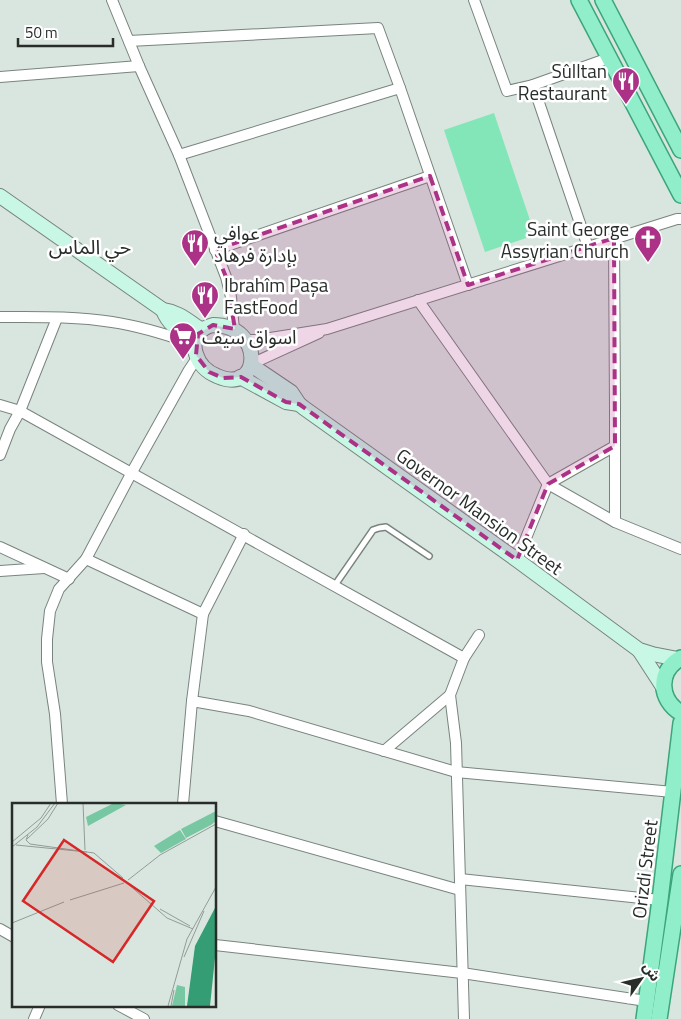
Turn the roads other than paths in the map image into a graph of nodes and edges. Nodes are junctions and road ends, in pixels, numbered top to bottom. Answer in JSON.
{"nodes":[{"id":1,"x":112,"y":0,"type":"edge"},
{"id":2,"x":474,"y":0,"type":"edge"},
{"id":3,"x":579,"y":0,"type":"edge"},
{"id":4,"x":603,"y":0,"type":"edge"},
{"id":5,"x":129,"y":41,"type":"junction"},
{"id":6,"x":609,"y":58,"type":"junction"},
{"id":7,"x":139,"y":66,"type":"junction"},
{"id":8,"x":0,"y":77,"type":"edge"},
{"id":9,"x":533,"y":84,"type":"junction"},
{"id":10,"x":400,"y":88,"type":"junction"},
{"id":11,"x":681,"y":150,"type":"edge"},
{"id":12,"x":179,"y":155,"type":"junction"},
{"id":13,"x":430,"y":176,"type":"junction"},
{"id":14,"x":681,"y":195,"type":"edge"},
{"id":15,"x":0,"y":196,"type":"edge"},
{"id":16,"x":681,"y":219,"type":"edge"},
{"id":17,"x":614,"y":238,"type":"junction"},
{"id":18,"x":588,"y":247,"type":"junction"},
{"id":19,"x":216,"y":250,"type":"junction"},
{"id":20,"x":468,"y":285,"type":"junction"},
{"id":21,"x":418,"y":300,"type":"junction"},
{"id":22,"x":0,"y":317,"type":"edge"},
{"id":23,"x":57,"y":318,"type":"junction"},
{"id":24,"x":327,"y":329,"type":"junction"},
{"id":25,"x":234,"y":330,"type":"junction"},
{"id":26,"x":246,"y":340,"type":"junction"},
{"id":27,"x":197,"y":343,"type":"junction"},
{"id":28,"x":251,"y":364,"type":"junction"},
{"id":29,"x":240,"y":377,"type":"junction"},
{"id":30,"x":299,"y":404,"type":"junction"},
{"id":31,"x":0,"y":405,"type":"edge"},
{"id":32,"x":20,"y":411,"type":"junction"},
{"id":33,"x":615,"y":446,"type":"junction"},
{"id":34,"x":0,"y":455,"type":"edge"},
{"id":35,"x":132,"y":472,"type":"junction"},
{"id":36,"x":548,"y":484,"type":"junction"},
{"id":37,"x":615,"y":522,"type":"junction"},
{"id":38,"x":244,"y":534,"type":"junction"},
{"id":39,"x":0,"y":547,"type":"edge"},
{"id":40,"x":681,"y":549,"type":"edge"},
{"id":41,"x":429,"y":556,"type":"dead end"},
{"id":42,"x":86,"y":559,"type":"junction"},
{"id":43,"x":517,"y":560,"type":"junction"},
{"id":44,"x":45,"y":568,"type":"junction"},
{"id":45,"x":0,"y":571,"type":"edge"},
{"id":46,"x":68,"y":579,"type":"junction"},
{"id":47,"x":335,"y":585,"type":"junction"},
{"id":48,"x":203,"y":614,"type":"junction"},
{"id":49,"x":479,"y":635,"type":"dead end"},
{"id":50,"x":639,"y":650,"type":"junction"},
{"id":51,"x":464,"y":658,"type":"junction"},
{"id":52,"x":680,"y":659,"type":"edge"},
{"id":53,"x":664,"y":687,"type":"junction"},
{"id":54,"x":450,"y":695,"type":"junction"},
{"id":55,"x":192,"y":701,"type":"junction"},
{"id":56,"x":681,"y":713,"type":"edge"},
{"id":57,"x":681,"y":723,"type":"edge"},
{"id":58,"x":384,"y":751,"type":"junction"},
{"id":59,"x":456,"y":772,"type":"junction"},
{"id":60,"x":673,"y":792,"type":"junction"},
{"id":61,"x":62,"y":803,"type":"edge"},
{"id":62,"x":184,"y":803,"type":"edge"},
{"id":63,"x":216,"y":821,"type":"edge"},
{"id":64,"x":681,"y":874,"type":"edge"},
{"id":65,"x":460,"y":879,"type":"junction"},
{"id":66,"x":460,"y":890,"type":"junction"},
{"id":67,"x":660,"y":900,"type":"junction"},
{"id":68,"x":678,"y":915,"type":"edge"},
{"id":69,"x":0,"y":928,"type":"edge"},
{"id":70,"x":12,"y":936,"type":"edge"},
{"id":71,"x":216,"y":945,"type":"edge"},
{"id":72,"x":462,"y":973,"type":"junction"},
{"id":73,"x":646,"y":1001,"type":"junction"},
{"id":74,"x":40,"y":1006,"type":"edge"},
{"id":75,"x":120,"y":1006,"type":"edge"},
{"id":76,"x":34,"y":1019,"type":"edge"},
{"id":77,"x":144,"y":1019,"type":"edge"},
{"id":78,"x":464,"y":1019,"type":"edge"},
{"id":79,"x":644,"y":1019,"type":"edge"},
{"id":80,"x":658,"y":1019,"type":"edge"}],
"edges":[{"from":1,"to":5,"type":"street"},
{"from":2,"to":9,"type":"street"},
{"from":3,"to":6,"type":"main road"},
{"from":4,"to":11,"type":"main road"},
{"from":5,"to":7,"type":"street"},
{"from":5,"to":10,"type":"street"},
{"from":6,"to":9,"type":"street"},
{"from":6,"to":14,"type":"main road"},
{"from":7,"to":8,"type":"street"},
{"from":7,"to":12,"type":"street"},
{"from":9,"to":18,"type":"street"},
{"from":10,"to":12,"type":"street"},
{"from":10,"to":13,"type":"street"},
{"from":12,"to":19,"type":"street"},
{"from":13,"to":19,"type":"street"},
{"from":13,"to":20,"type":"street"},
{"from":15,"to":27,"type":"main road","name":"Governor Mansion Street"},
{"from":16,"to":17,"type":"street"},
{"from":17,"to":18,"type":"street"},
{"from":17,"to":33,"type":"street"},
{"from":18,"to":20,"type":"street"},
{"from":19,"to":25,"type":"street"},
{"from":20,"to":21,"type":"street"},
{"from":21,"to":24,"type":"street"},
{"from":21,"to":36,"type":"street"},
{"from":22,"to":23,"type":"street"},
{"from":23,"to":27,"type":"street"},
{"from":23,"to":32,"type":"street"},
{"from":24,"to":26,"type":"street"},
{"from":24,"to":28,"type":"street"},
{"from":25,"to":26,"type":"main road"},
{"from":25,"to":27,"type":"main road"},
{"from":26,"to":28,"type":"main road"},
{"from":27,"to":29,"type":"main road","name":"Governor Mansion Street"},
{"from":27,"to":35,"type":"street"},
{"from":28,"to":29,"type":"main road"},
{"from":28,"to":30,"type":"main road","name":"Governor Mansion Street"},
{"from":29,"to":30,"type":"main road","name":"Governor Mansion Street"},
{"from":30,"to":43,"type":"main road","name":"Governor Mansion Street"},
{"from":31,"to":32,"type":"street"},
{"from":32,"to":34,"type":"street"},
{"from":32,"to":35,"type":"street"},
{"from":33,"to":36,"type":"street"},
{"from":33,"to":37,"type":"street"},
{"from":35,"to":38,"type":"street"},
{"from":35,"to":42,"type":"street"},
{"from":36,"to":37,"type":"street"},
{"from":36,"to":43,"type":"street"},
{"from":37,"to":40,"type":"street"},
{"from":38,"to":47,"type":"street"},
{"from":38,"to":48,"type":"street"},
{"from":39,"to":44,"type":"street"},
{"from":41,"to":47,"type":"lane"},
{"from":42,"to":46,"type":"street"},
{"from":42,"to":48,"type":"street"},
{"from":43,"to":50,"type":"main road","name":"Governor Mansion Street"},
{"from":44,"to":45,"type":"street"},
{"from":44,"to":46,"type":"street"},
{"from":46,"to":61,"type":"street"},
{"from":47,"to":51,"type":"street"},
{"from":48,"to":55,"type":"street"},
{"from":49,"to":51,"type":"street"},
{"from":50,"to":52,"type":"main road","name":"Governor Mansion Street"},
{"from":50,"to":53,"type":"main road","name":"Governor Mansion Street"},
{"from":51,"to":54,"type":"street"},
{"from":52,"to":53,"type":"main road"},
{"from":53,"to":56,"type":"main road"},
{"from":54,"to":58,"type":"street"},
{"from":54,"to":59,"type":"street"},
{"from":55,"to":58,"type":"street"},
{"from":55,"to":62,"type":"street"},
{"from":57,"to":60,"type":"main road","name":"Orizdi Street"},
{"from":58,"to":59,"type":"street"},
{"from":59,"to":60,"type":"street"},
{"from":59,"to":65,"type":"street"},
{"from":60,"to":67,"type":"main road","name":"Orizdi Street"},
{"from":63,"to":66,"type":"street"},
{"from":64,"to":68,"type":"main road","name":"Orizdi Street"},
{"from":65,"to":66,"type":"street"},
{"from":65,"to":67,"type":"street"},
{"from":66,"to":72,"type":"street"},
{"from":67,"to":73,"type":"main road","name":"Orizdi Street"},
{"from":68,"to":80,"type":"main road","name":"Orizdi Street"},
{"from":69,"to":70,"type":"street"},
{"from":71,"to":72,"type":"street"},
{"from":72,"to":73,"type":"street"},
{"from":72,"to":78,"type":"street"},
{"from":73,"to":79,"type":"main road","name":"Orizdi Street"},
{"from":74,"to":76,"type":"street"},
{"from":75,"to":77,"type":"street"}]}
